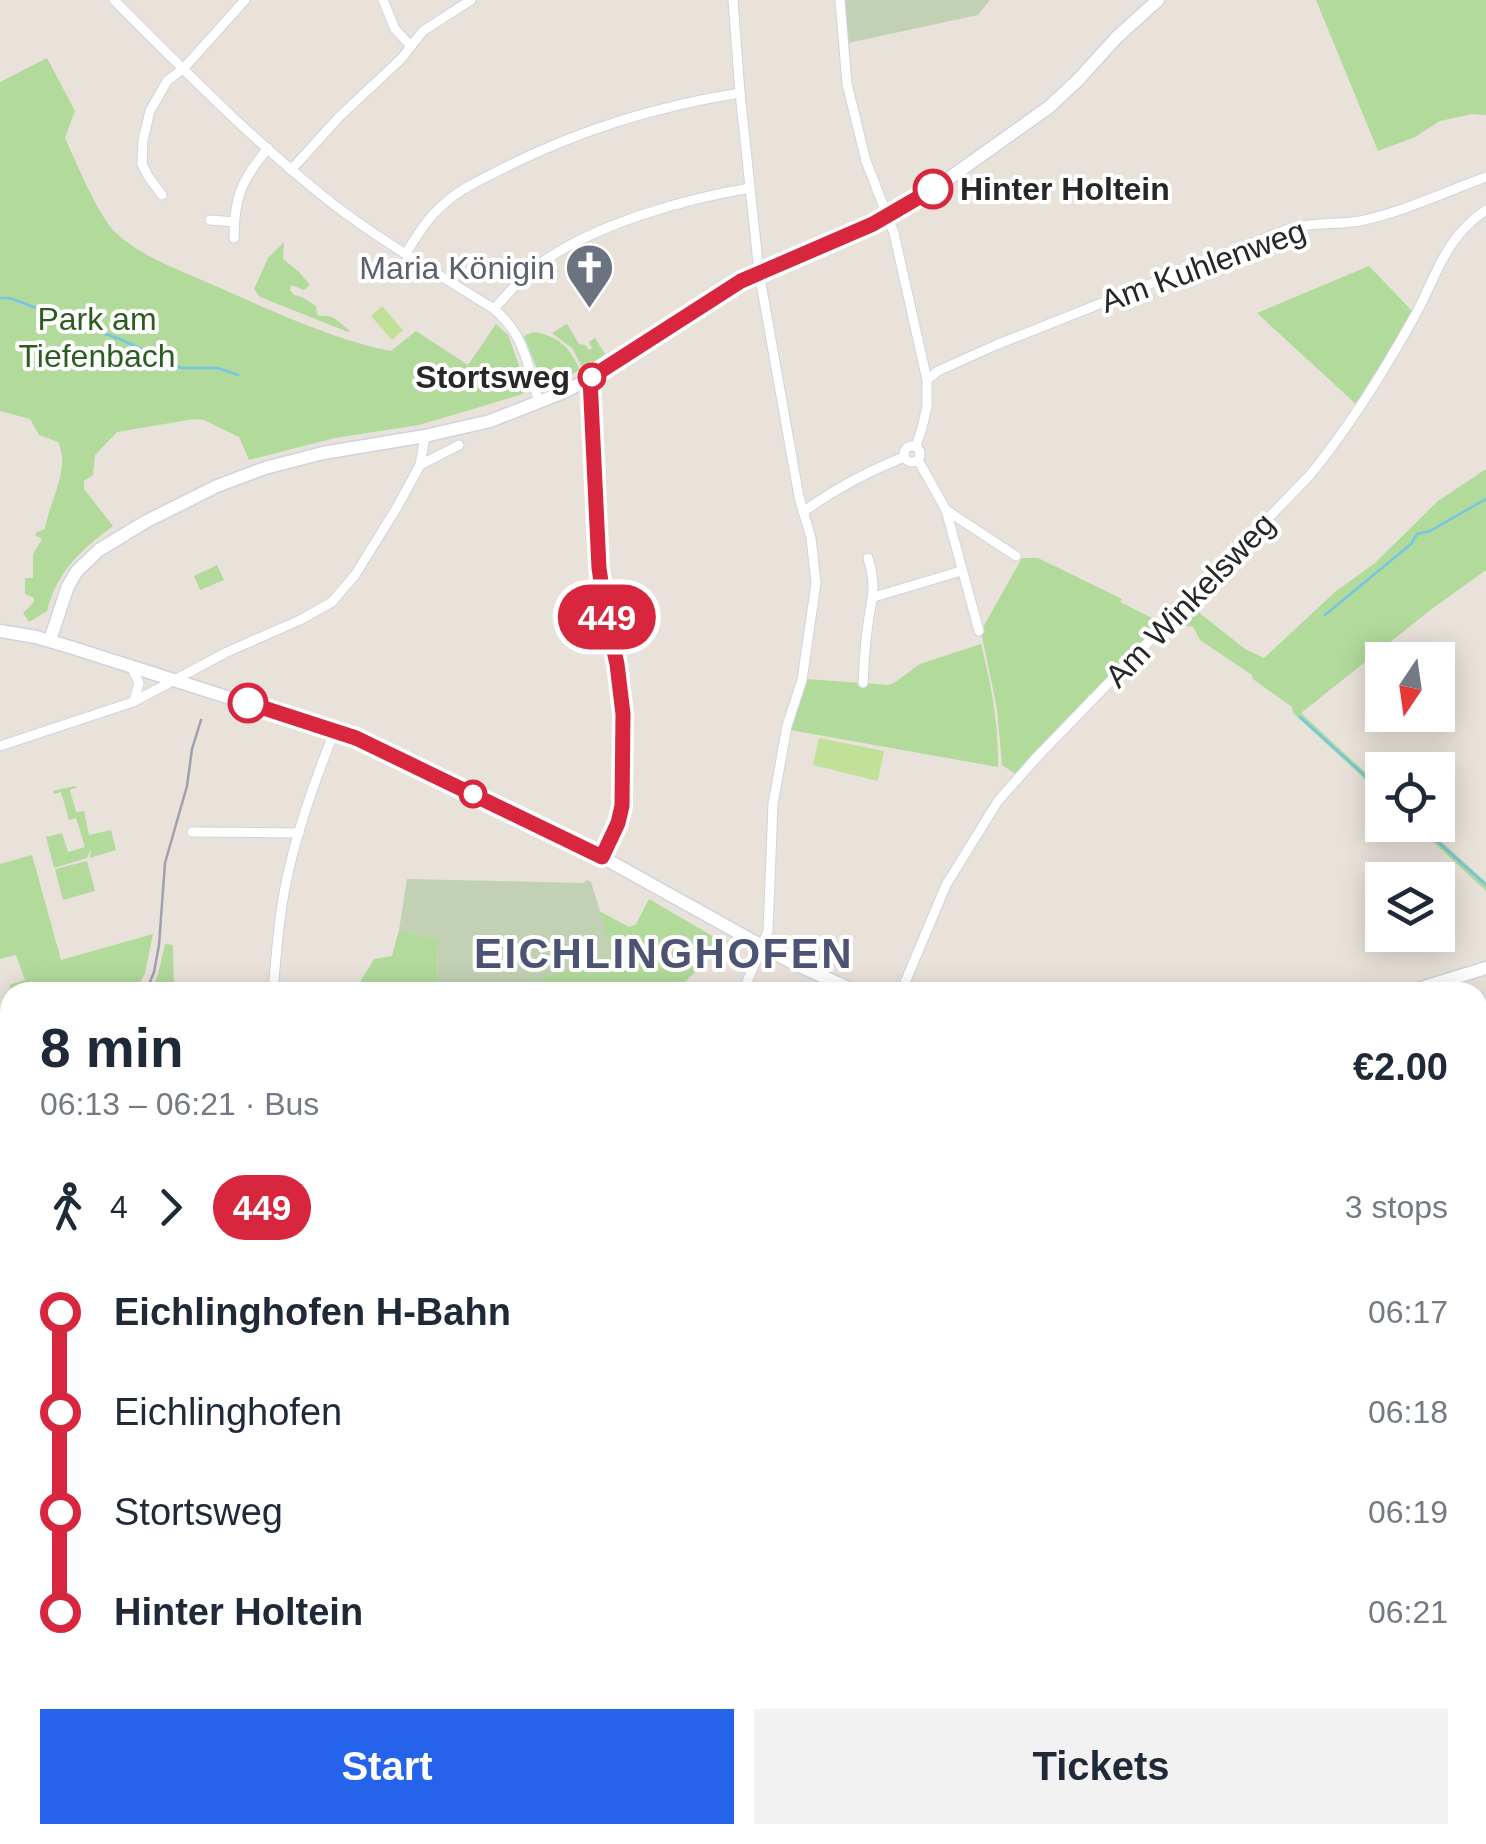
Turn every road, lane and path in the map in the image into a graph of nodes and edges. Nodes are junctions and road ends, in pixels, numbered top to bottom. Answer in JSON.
{"nodes":[{"id":1,"x":114,"y":0,"type":"edge"},
{"id":2,"x":245,"y":0,"type":"edge"},
{"id":3,"x":383,"y":0,"type":"edge"},
{"id":4,"x":471,"y":0,"type":"edge"},
{"id":5,"x":733,"y":0,"type":"edge"},
{"id":6,"x":840,"y":0,"type":"edge"},
{"id":7,"x":1156,"y":1,"type":"edge"},
{"id":8,"x":411,"y":46,"type":"junction"},
{"id":9,"x":184,"y":68,"type":"junction"},
{"id":10,"x":740,"y":93,"type":"junction"},
{"id":11,"x":268,"y":148,"type":"junction"},
{"id":12,"x":291,"y":170,"type":"junction"},
{"id":13,"x":1486,"y":176,"type":"edge"},
{"id":14,"x":750,"y":188,"type":"junction"},
{"id":15,"x":162,"y":195,"type":"dead end"},
{"id":16,"x":1486,"y":210,"type":"edge"},
{"id":17,"x":887,"y":217,"type":"junction"},
{"id":18,"x":210,"y":220,"type":"dead end"},
{"id":19,"x":234,"y":222,"type":"junction"},
{"id":20,"x":234,"y":238,"type":"dead end"},
{"id":21,"x":406,"y":253,"type":"junction"},
{"id":22,"x":759,"y":272,"type":"junction"},
{"id":23,"x":494,"y":310,"type":"junction"},
{"id":24,"x":590,"y":378,"type":"junction"},
{"id":25,"x":927,"y":380,"type":"junction"},
{"id":26,"x":539,"y":403,"type":"junction"},
{"id":27,"x":426,"y":436,"type":"junction"},
{"id":28,"x":458,"y":445,"type":"dead end"},
{"id":29,"x":916,"y":446,"type":"junction"},
{"id":30,"x":904,"y":457,"type":"junction"},
{"id":31,"x":918,"y":460,"type":"junction"},
{"id":32,"x":420,"y":465,"type":"junction"},
{"id":33,"x":946,"y":510,"type":"junction"},
{"id":34,"x":803,"y":512,"type":"junction"},
{"id":35,"x":1016,"y":556,"type":"dead end"},
{"id":36,"x":868,"y":558,"type":"dead end"},
{"id":37,"x":961,"y":572,"type":"junction"},
{"id":38,"x":874,"y":596,"type":"junction"},
{"id":39,"x":0,"y":630,"type":"edge"},
{"id":40,"x":979,"y":632,"type":"dead end"},
{"id":41,"x":50,"y":640,"type":"junction"},
{"id":42,"x":132,"y":666,"type":"junction"},
{"id":43,"x":176,"y":680,"type":"junction"},
{"id":44,"x":862,"y":683,"type":"dead end"},
{"id":45,"x":132,"y":702,"type":"junction"},
{"id":46,"x":335,"y":730,"type":"junction"},
{"id":47,"x":0,"y":746,"type":"edge"},
{"id":48,"x":192,"y":832,"type":"dead end"},
{"id":49,"x":299,"y":834,"type":"junction"},
{"id":50,"x":602,"y":857,"type":"junction"},
{"id":51,"x":762,"y":947,"type":"junction"},
{"id":52,"x":1486,"y":968,"type":"edge"},
{"id":53,"x":275,"y":982,"type":"edge"},
{"id":54,"x":747,"y":982,"type":"edge"},
{"id":55,"x":836,"y":982,"type":"edge"},
{"id":56,"x":905,"y":982,"type":"edge"},
{"id":57,"x":1440,"y":982,"type":"edge"}],
"edges":[{"from":1,"to":9,"type":"street"},
{"from":2,"to":9,"type":"street"},
{"from":3,"to":8,"type":"street"},
{"from":4,"to":8,"type":"street"},
{"from":5,"to":10,"type":"street"},
{"from":6,"to":17,"type":"street"},
{"from":7,"to":17,"type":"main road"},
{"from":8,"to":12,"type":"street"},
{"from":9,"to":11,"type":"street"},
{"from":9,"to":15,"type":"street"},
{"from":10,"to":14,"type":"street"},
{"from":10,"to":21,"type":"street"},
{"from":11,"to":12,"type":"street"},
{"from":11,"to":19,"type":"street"},
{"from":12,"to":21,"type":"street"},
{"from":13,"to":25,"type":"street","name":"Am Kuhlenweg"},
{"from":14,"to":22,"type":"street"},
{"from":14,"to":23,"type":"street"},
{"from":16,"to":56,"type":"street","name":"Am Winkelsweg"},
{"from":17,"to":22,"type":"main road"},
{"from":17,"to":25,"type":"street"},
{"from":18,"to":19,"type":"street"},
{"from":19,"to":20,"type":"street"},
{"from":21,"to":23,"type":"street"},
{"from":22,"to":24,"type":"main road"},
{"from":22,"to":34,"type":"street"},
{"from":23,"to":26,"type":"street"},
{"from":24,"to":26,"type":"main road"},
{"from":24,"to":50,"type":"street"},
{"from":25,"to":29,"type":"street"},
{"from":26,"to":27,"type":"main road"},
{"from":27,"to":32,"type":"street"},
{"from":27,"to":41,"type":"main road"},
{"from":28,"to":32,"type":"street"},
{"from":29,"to":30,"type":"street"},
{"from":29,"to":31,"type":"street"},
{"from":30,"to":31,"type":"street"},
{"from":30,"to":34,"type":"street"},
{"from":31,"to":33,"type":"street"},
{"from":32,"to":43,"type":"street"},
{"from":33,"to":35,"type":"street"},
{"from":33,"to":37,"type":"street"},
{"from":34,"to":51,"type":"street"},
{"from":36,"to":38,"type":"street"},
{"from":37,"to":38,"type":"street"},
{"from":37,"to":40,"type":"street"},
{"from":38,"to":44,"type":"street"},
{"from":39,"to":41,"type":"main road"},
{"from":41,"to":42,"type":"main road"},
{"from":42,"to":43,"type":"main road"},
{"from":42,"to":45,"type":"street"},
{"from":43,"to":45,"type":"street"},
{"from":43,"to":46,"type":"main road"},
{"from":45,"to":47,"type":"street"},
{"from":46,"to":49,"type":"street"},
{"from":46,"to":50,"type":"main road"},
{"from":48,"to":49,"type":"street"},
{"from":49,"to":53,"type":"street"},
{"from":50,"to":51,"type":"main road"},
{"from":51,"to":54,"type":"street"},
{"from":51,"to":55,"type":"main road"},
{"from":52,"to":57,"type":"main road"}]}
